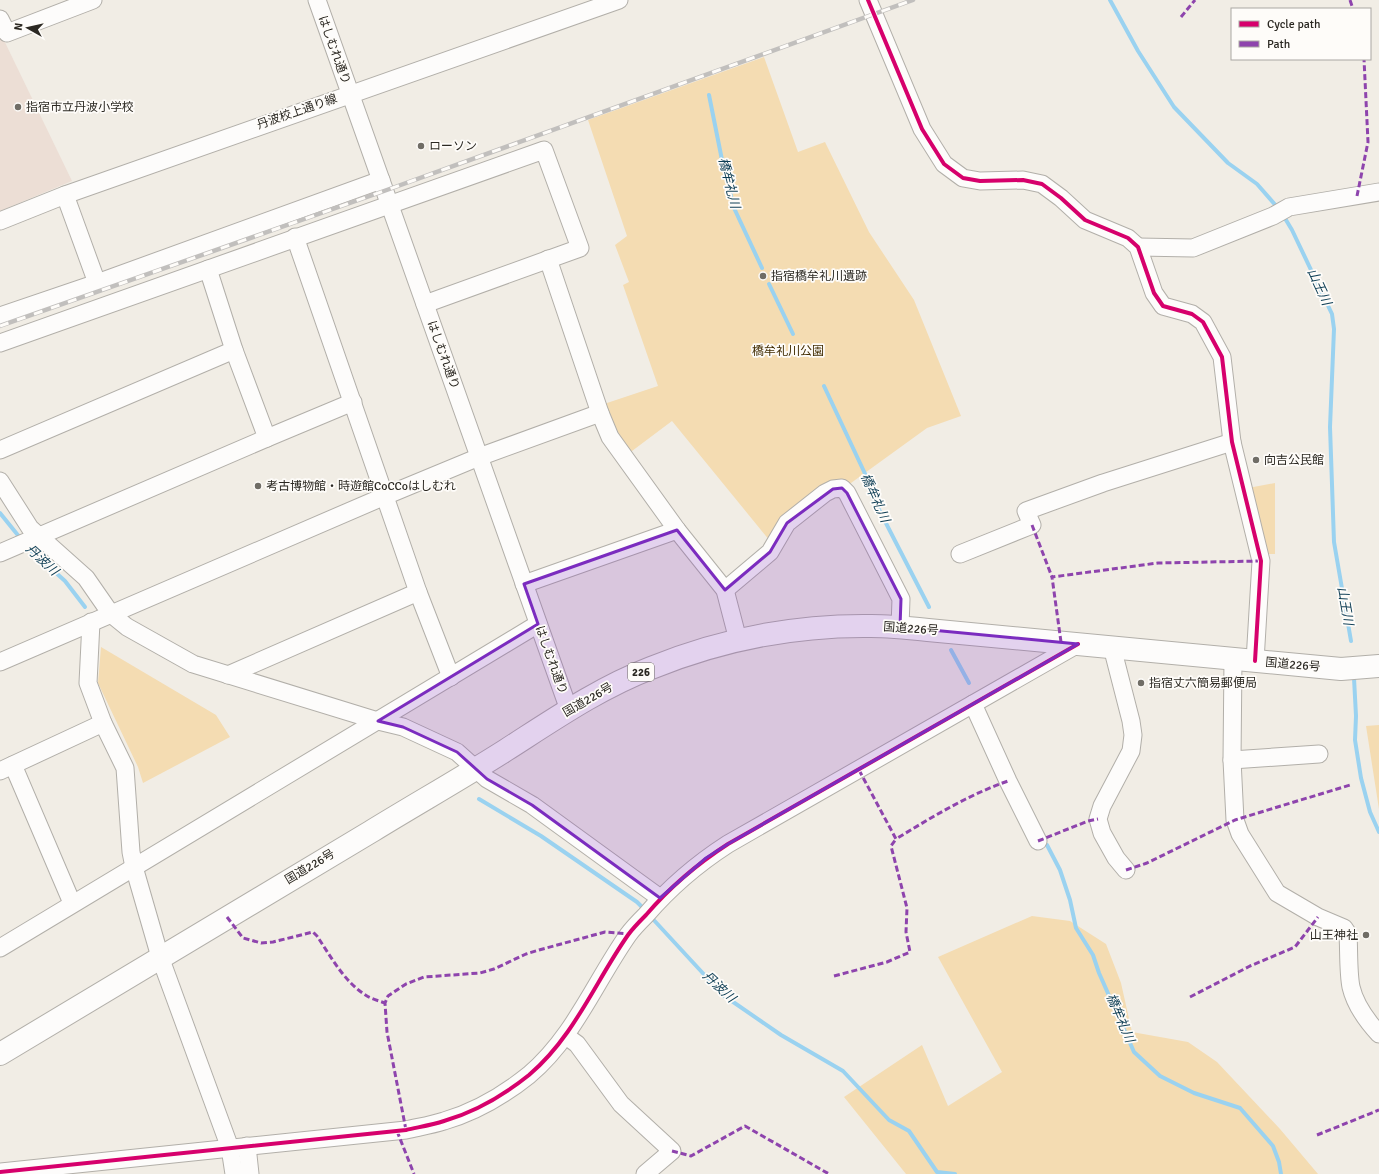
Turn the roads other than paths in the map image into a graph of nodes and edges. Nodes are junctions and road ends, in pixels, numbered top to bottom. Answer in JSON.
{"nodes":[{"id":1,"x":93,"y":0,"type":"edge"},
{"id":2,"x":317,"y":0,"type":"edge"},
{"id":3,"x":619,"y":0,"type":"edge"},
{"id":4,"x":868,"y":0,"type":"edge"},
{"id":5,"x":0,"y":19,"type":"edge"},
{"id":6,"x":350,"y":94,"type":"junction"},
{"id":7,"x":380,"y":180,"type":"junction"},
{"id":8,"x":1379,"y":192,"type":"edge"},
{"id":9,"x":65,"y":195,"type":"junction"},
{"id":10,"x":389,"y":205,"type":"junction"},
{"id":11,"x":0,"y":221,"type":"edge"},
{"id":12,"x":295,"y":238,"type":"junction"},
{"id":13,"x":1138,"y":247,"type":"junction"},
{"id":14,"x":548,"y":259,"type":"junction"},
{"id":15,"x":208,"y":269,"type":"junction"},
{"id":16,"x":97,"y":283,"type":"junction"},
{"id":17,"x":424,"y":304,"type":"junction"},
{"id":18,"x":0,"y":316,"type":"edge"},
{"id":19,"x":0,"y":342,"type":"edge"},
{"id":20,"x":234,"y":350,"type":"junction"},
{"id":21,"x":352,"y":402,"type":"junction"},
{"id":22,"x":600,"y":413,"type":"junction"},
{"id":23,"x":267,"y":438,"type":"junction"},
{"id":24,"x":1232,"y":442,"type":"junction"},
{"id":25,"x":0,"y":450,"type":"edge"},
{"id":26,"x":479,"y":457,"type":"junction"},
{"id":27,"x":0,"y":481,"type":"edge"},
{"id":28,"x":385,"y":496,"type":"junction"},
{"id":29,"x":677,"y":530,"type":"junction"},
{"id":30,"x":34,"y":539,"type":"junction"},
{"id":31,"x":7,"y":550,"type":"edge"},
{"id":32,"x":960,"y":554,"type":"dead end"},
{"id":33,"x":524,"y":584,"type":"junction"},
{"id":34,"x":725,"y":590,"type":"junction"},
{"id":35,"x":418,"y":592,"type":"junction"},
{"id":36,"x":111,"y":614,"type":"junction"},
{"id":37,"x":91,"y":622,"type":"junction"},
{"id":38,"x":538,"y":624,"type":"junction"},
{"id":39,"x":900,"y":627,"type":"junction"},
{"id":40,"x":738,"y":640,"type":"junction"},
{"id":41,"x":1078,"y":644,"type":"junction"},
{"id":42,"x":1112,"y":647,"type":"junction"},
{"id":43,"x":1244,"y":660,"type":"junction"},
{"id":44,"x":0,"y":662,"type":"edge"},
{"id":45,"x":1379,"y":666,"type":"edge"},
{"id":46,"x":228,"y":675,"type":"junction"},
{"id":47,"x":451,"y":677,"type":"junction"},
{"id":48,"x":973,"y":704,"type":"junction"},
{"id":49,"x":569,"y":710,"type":"junction"},
{"id":50,"x":378,"y":721,"type":"junction"},
{"id":51,"x":103,"y":723,"type":"junction"},
{"id":52,"x":1319,"y":754,"type":"dead end"},
{"id":53,"x":1232,"y":760,"type":"junction"},
{"id":54,"x":7,"y":768,"type":"edge"},
{"id":55,"x":476,"y":768,"type":"junction"},
{"id":56,"x":1038,"y":841,"type":"dead end"},
{"id":57,"x":134,"y":866,"type":"junction"},
{"id":58,"x":1126,"y":870,"type":"dead end"},
{"id":59,"x":658,"y":900,"type":"junction"},
{"id":60,"x":72,"y":903,"type":"junction"},
{"id":61,"x":0,"y":948,"type":"edge"},
{"id":62,"x":160,"y":957,"type":"junction"},
{"id":63,"x":1379,"y":1034,"type":"edge"},
{"id":64,"x":566,"y":1036,"type":"junction"},
{"id":65,"x":0,"y":1054,"type":"edge"},
{"id":66,"x":247,"y":1146,"type":"junction"},
{"id":67,"x":230,"y":1148,"type":"junction"},
{"id":68,"x":0,"y":1172,"type":"edge"},
{"id":69,"x":234,"y":1174,"type":"edge"},
{"id":70,"x":250,"y":1174,"type":"edge"},
{"id":71,"x":645,"y":1174,"type":"edge"}],
"edges":[{"from":1,"to":5,"type":"street"},
{"from":2,"to":6,"type":"street","name":"はしむれ通り"},
{"from":3,"to":6,"type":"street","name":"丹波校上通り線"},
{"from":4,"to":13,"type":"street"},
{"from":6,"to":7,"type":"street","name":"はしむれ通り"},
{"from":6,"to":9,"type":"street","name":"丹波校上通り線"},
{"from":7,"to":10,"type":"street","name":"はしむれ通り"},
{"from":7,"to":16,"type":"street"},
{"from":8,"to":13,"type":"street"},
{"from":9,"to":11,"type":"street","name":"丹波校上通り線"},
{"from":9,"to":16,"type":"street"},
{"from":10,"to":12,"type":"street"},
{"from":10,"to":14,"type":"street"},
{"from":10,"to":17,"type":"street","name":"はしむれ通り"},
{"from":12,"to":15,"type":"street"},
{"from":12,"to":21,"type":"street"},
{"from":13,"to":24,"type":"street"},
{"from":14,"to":17,"type":"street"},
{"from":14,"to":22,"type":"street"},
{"from":15,"to":19,"type":"street"},
{"from":15,"to":20,"type":"street"},
{"from":16,"to":18,"type":"street"},
{"from":17,"to":26,"type":"street","name":"はしむれ通り"},
{"from":20,"to":23,"type":"street"},
{"from":20,"to":25,"type":"street"},
{"from":21,"to":23,"type":"street"},
{"from":21,"to":28,"type":"street"},
{"from":22,"to":26,"type":"street"},
{"from":22,"to":29,"type":"street"},
{"from":23,"to":30,"type":"street"},
{"from":24,"to":32,"type":"street"},
{"from":24,"to":43,"type":"street"},
{"from":26,"to":28,"type":"street"},
{"from":26,"to":33,"type":"street","name":"はしむれ通り"},
{"from":27,"to":30,"type":"street"},
{"from":28,"to":35,"type":"street"},
{"from":28,"to":36,"type":"street"},
{"from":29,"to":33,"type":"street"},
{"from":29,"to":34,"type":"street"},
{"from":30,"to":31,"type":"street"},
{"from":30,"to":36,"type":"street"},
{"from":33,"to":38,"type":"street","name":"はしむれ通り"},
{"from":34,"to":39,"type":"street"},
{"from":34,"to":40,"type":"street"},
{"from":35,"to":46,"type":"street"},
{"from":35,"to":47,"type":"street"},
{"from":36,"to":37,"type":"street"},
{"from":36,"to":46,"type":"street"},
{"from":37,"to":44,"type":"street"},
{"from":37,"to":51,"type":"street"},
{"from":38,"to":47,"type":"street"},
{"from":38,"to":49,"type":"street","name":"はしむれ通り"},
{"from":39,"to":40,"type":"highway","name":"国道226号","number":"226"},
{"from":39,"to":41,"type":"highway","name":"国道226号","number":"226"},
{"from":40,"to":49,"type":"highway","name":"国道226号","number":"226"},
{"from":41,"to":42,"type":"highway","name":"国道226号","number":"226"},
{"from":41,"to":48,"type":"street"},
{"from":42,"to":43,"type":"highway","name":"国道226号","number":"226"},
{"from":42,"to":58,"type":"street"},
{"from":43,"to":45,"type":"highway","name":"国道226号","number":"226"},
{"from":43,"to":53,"type":"street"},
{"from":46,"to":50,"type":"street"},
{"from":47,"to":50,"type":"street"},
{"from":48,"to":56,"type":"street"},
{"from":48,"to":59,"type":"street"},
{"from":49,"to":55,"type":"highway","name":"国道226号","number":"226"},
{"from":50,"to":55,"type":"street"},
{"from":50,"to":57,"type":"street"},
{"from":51,"to":54,"type":"street"},
{"from":51,"to":57,"type":"street"},
{"from":52,"to":53,"type":"street"},
{"from":53,"to":63,"type":"street"},
{"from":54,"to":60,"type":"street"},
{"from":55,"to":59,"type":"street"},
{"from":55,"to":62,"type":"highway","name":"国道226号","number":"226"},
{"from":57,"to":60,"type":"street"},
{"from":57,"to":62,"type":"street"},
{"from":59,"to":64,"type":"street"},
{"from":60,"to":61,"type":"street"},
{"from":62,"to":65,"type":"highway","name":"国道226号","number":"226"},
{"from":62,"to":67,"type":"street"},
{"from":64,"to":66,"type":"street"},
{"from":64,"to":71,"type":"street"},
{"from":66,"to":67,"type":"street"},
{"from":66,"to":70,"type":"street"},
{"from":67,"to":68,"type":"street"},
{"from":67,"to":69,"type":"street"}]}
